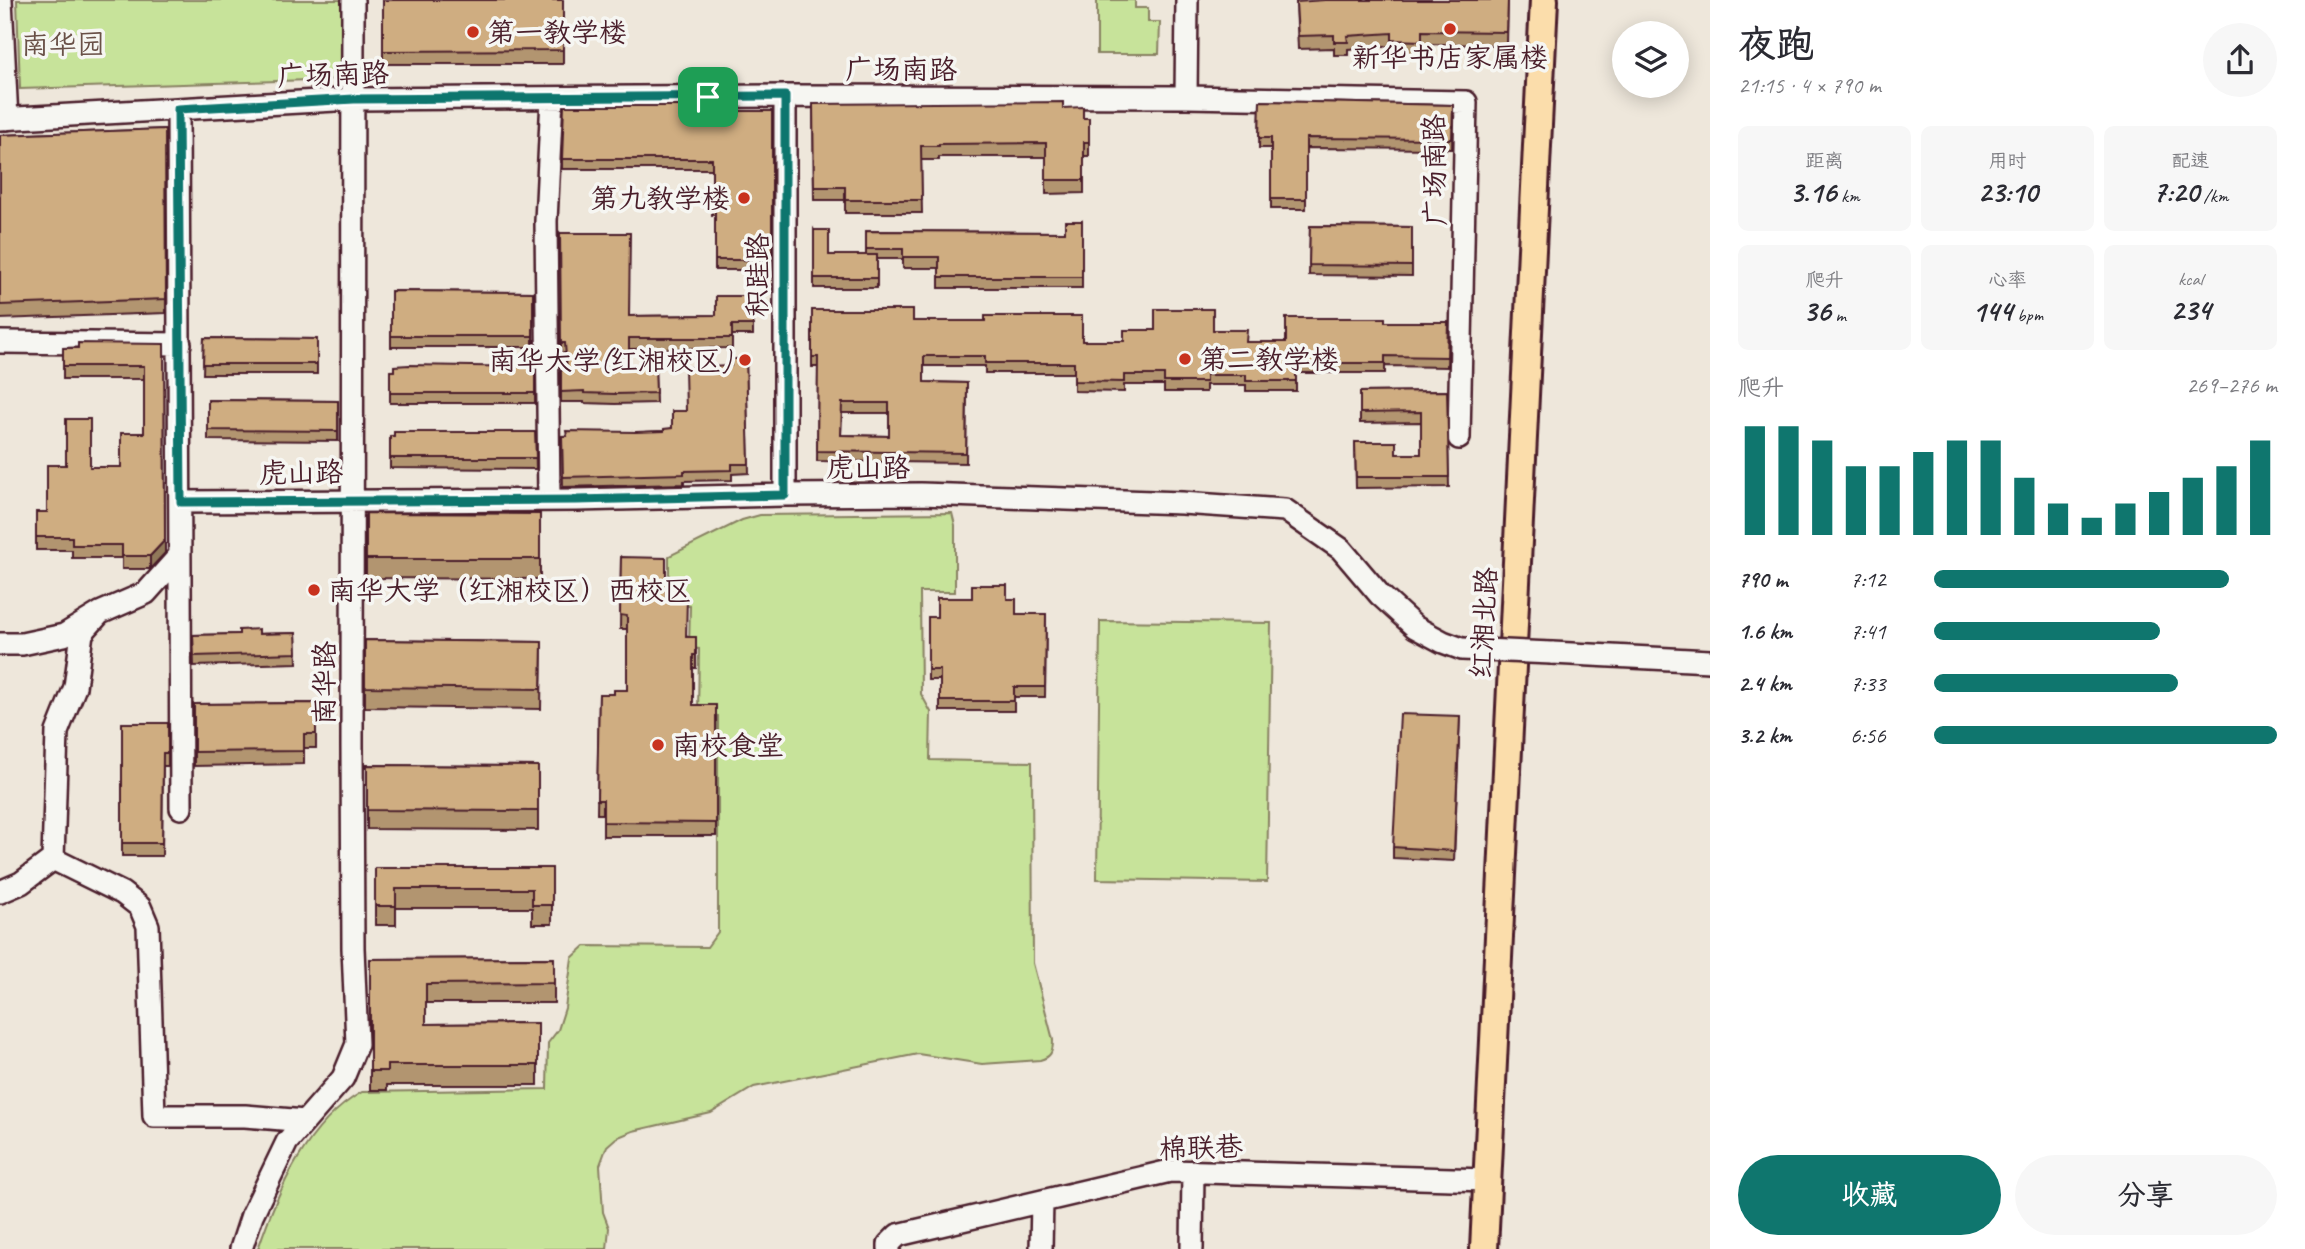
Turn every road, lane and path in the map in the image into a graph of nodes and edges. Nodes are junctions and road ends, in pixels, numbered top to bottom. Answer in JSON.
{"nodes":[{"id":1,"x":1,"y":0,"type":"edge"},
{"id":2,"x":353,"y":0,"type":"edge"},
{"id":3,"x":1186,"y":0,"type":"edge"},
{"id":4,"x":1530,"y":0,"type":"edge"},
{"id":5,"x":1544,"y":0,"type":"edge"},
{"id":6,"x":785,"y":96,"type":"junction"},
{"id":7,"x":1186,"y":97,"type":"junction"},
{"id":8,"x":552,"y":98,"type":"junction"},
{"id":9,"x":354,"y":99,"type":"junction"},
{"id":10,"x":178,"y":109,"type":"junction"},
{"id":11,"x":4,"y":119,"type":"edge"},
{"id":12,"x":0,"y":342,"type":"edge"},
{"id":13,"x":180,"y":344,"type":"junction"},
{"id":14,"x":1459,"y":438,"type":"dead end"},
{"id":15,"x":785,"y":495,"type":"junction"},
{"id":16,"x":353,"y":500,"type":"junction"},
{"id":17,"x":549,"y":500,"type":"junction"},
{"id":18,"x":181,"y":502,"type":"junction"},
{"id":19,"x":179,"y":556,"type":"junction"},
{"id":20,"x":100,"y":613,"type":"junction"},
{"id":21,"x":0,"y":644,"type":"edge"},
{"id":22,"x":1710,"y":661,"type":"edge"},
{"id":23,"x":181,"y":808,"type":"dead end"},
{"id":24,"x":53,"y":859,"type":"junction"},
{"id":25,"x":0,"y":892,"type":"edge"},
{"id":26,"x":305,"y":1121,"type":"junction"},
{"id":27,"x":1193,"y":1171,"type":"junction"},
{"id":28,"x":1481,"y":1180,"type":"junction"},
{"id":29,"x":1042,"y":1201,"type":"junction"},
{"id":30,"x":241,"y":1249,"type":"edge"},
{"id":31,"x":889,"y":1249,"type":"edge"},
{"id":32,"x":1041,"y":1249,"type":"edge"},
{"id":33,"x":1192,"y":1249,"type":"edge"},
{"id":34,"x":1472,"y":1249,"type":"edge"},
{"id":35,"x":1484,"y":1249,"type":"edge"}],
"edges":[{"from":1,"to":11,"type":"street"},
{"from":2,"to":9,"type":"street","name":"南华路"},
{"from":3,"to":7,"type":"street"},
{"from":4,"to":28,"type":"main road","name":"红湘北路"},
{"from":5,"to":28,"type":"main road","name":"红湘北路"},
{"from":6,"to":7,"type":"street","name":"广场南路"},
{"from":6,"to":8,"type":"street","name":"广场南路"},
{"from":6,"to":15,"type":"street","name":"积跬路"},
{"from":7,"to":14,"type":"street","name":"广场南路"},
{"from":8,"to":9,"type":"street","name":"广场南路"},
{"from":8,"to":17,"type":"street"},
{"from":9,"to":10,"type":"street","name":"广场南路"},
{"from":9,"to":16,"type":"street","name":"南华路"},
{"from":10,"to":11,"type":"street","name":"广场南路"},
{"from":10,"to":13,"type":"street"},
{"from":12,"to":13,"type":"street"},
{"from":13,"to":18,"type":"street"},
{"from":15,"to":17,"type":"street","name":"虎山路"},
{"from":15,"to":22,"type":"street","name":"虎山路","bridge":true},
{"from":16,"to":17,"type":"street","name":"虎山路"},
{"from":16,"to":18,"type":"street","name":"虎山路"},
{"from":16,"to":26,"type":"street","name":"南华路"},
{"from":18,"to":19,"type":"street"},
{"from":19,"to":20,"type":"street"},
{"from":19,"to":23,"type":"street"},
{"from":20,"to":21,"type":"street"},
{"from":20,"to":24,"type":"street"},
{"from":24,"to":25,"type":"street"},
{"from":24,"to":26,"type":"street"},
{"from":26,"to":30,"type":"street","name":"南华路"},
{"from":27,"to":28,"type":"street","name":"棉联巷"},
{"from":27,"to":29,"type":"street","name":"棉联巷"},
{"from":27,"to":33,"type":"street"},
{"from":28,"to":34,"type":"main road","name":"红湘北路"},
{"from":28,"to":35,"type":"main road","name":"红湘北路"},
{"from":29,"to":31,"type":"street","name":"棉联巷"},
{"from":29,"to":32,"type":"street"}]}
